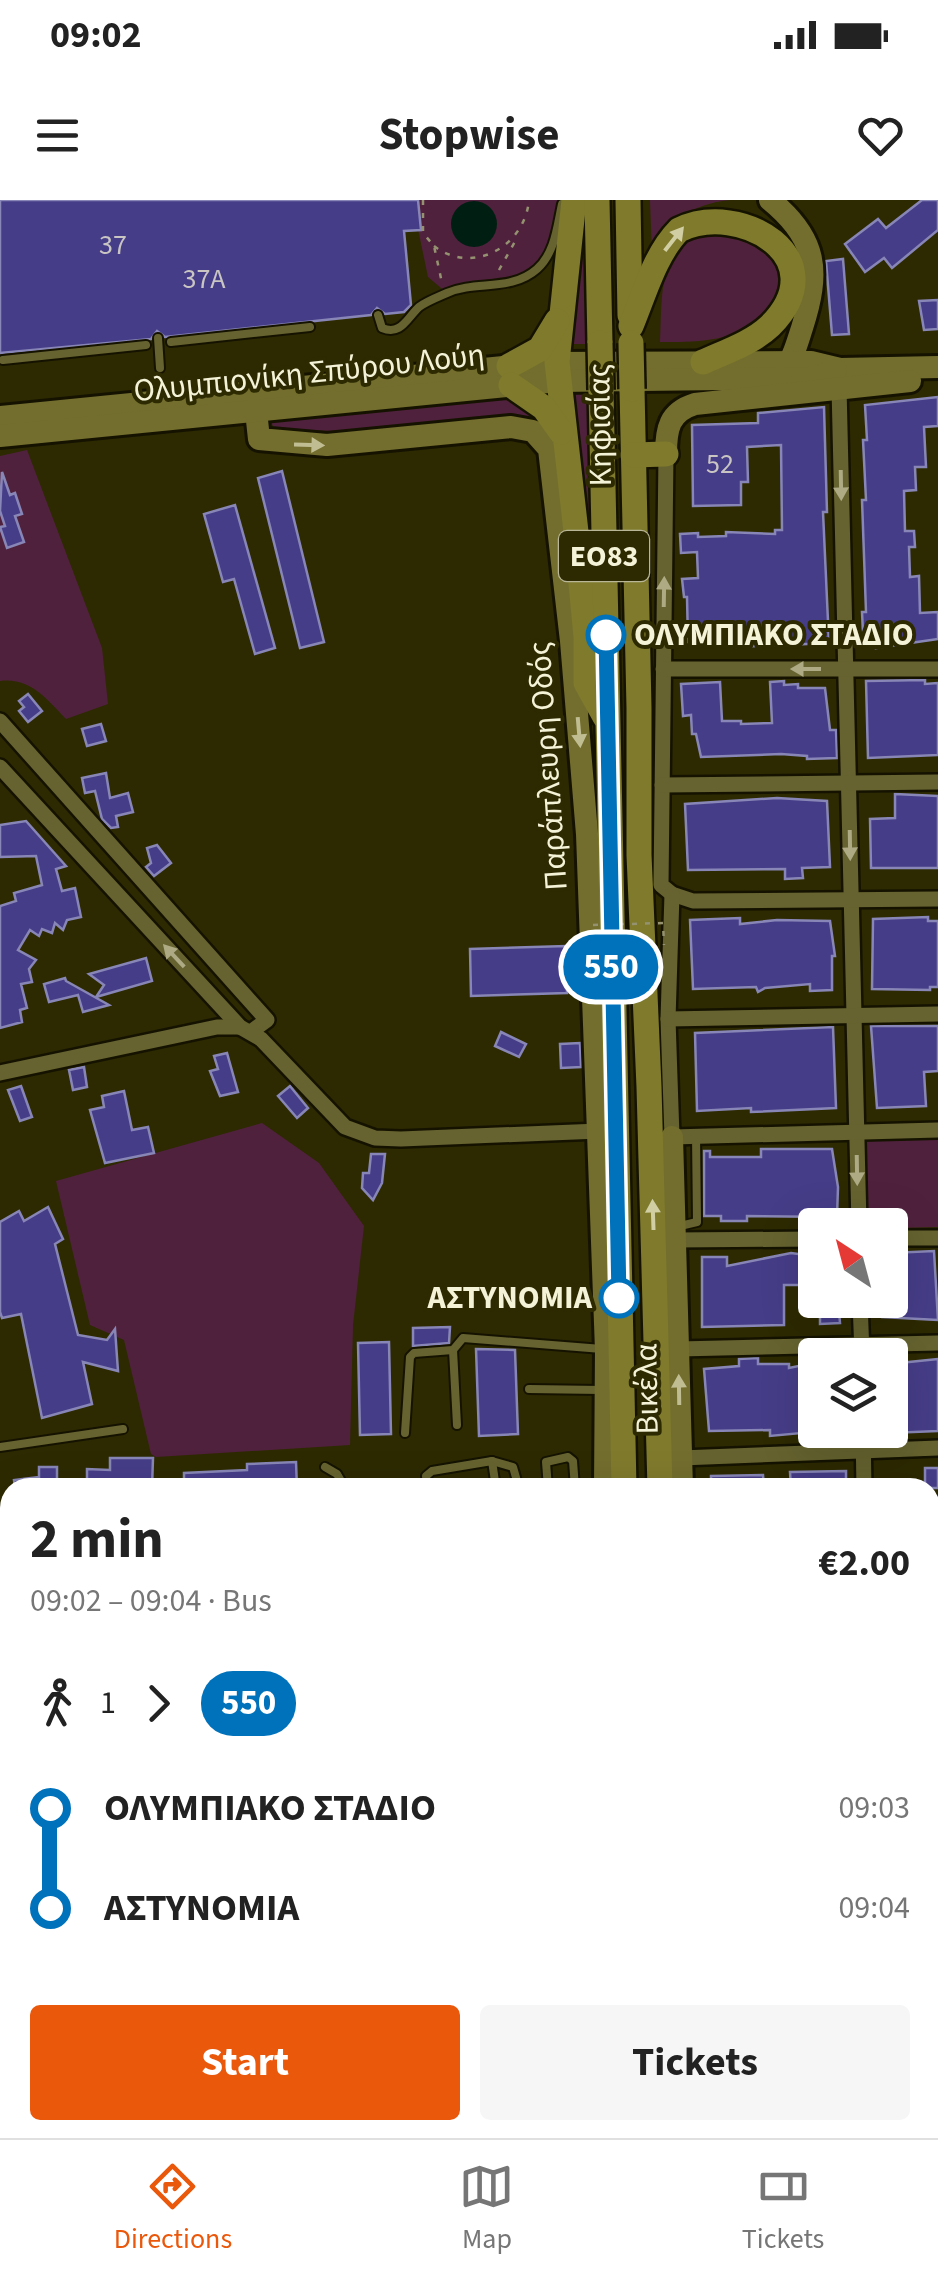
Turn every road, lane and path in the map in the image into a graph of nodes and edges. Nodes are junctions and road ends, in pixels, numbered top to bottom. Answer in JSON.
{"nodes":[{"id":1,"x":423,"y":200,"type":"edge"},
{"id":2,"x":529,"y":200,"type":"edge"},
{"id":3,"x":563,"y":200,"type":"edge"},
{"id":4,"x":574,"y":200,"type":"edge"},
{"id":5,"x":597,"y":200,"type":"edge"},
{"id":6,"x":628,"y":200,"type":"edge"},
{"id":7,"x":770,"y":200,"type":"edge"},
{"id":8,"x":518,"y":234,"type":"junction"},
{"id":9,"x":434,"y":246,"type":"junction"},
{"id":10,"x":485,"y":287,"type":"junction"},
{"id":11,"x":447,"y":293,"type":"junction"},
{"id":12,"x":561,"y":312,"type":"junction"},
{"id":13,"x":378,"y":314,"type":"dead end"},
{"id":14,"x":310,"y":328,"type":"dead end"},
{"id":15,"x":158,"y":338,"type":"dead end"},
{"id":16,"x":171,"y":342,"type":"dead end"},
{"id":17,"x":146,"y":345,"type":"dead end"},
{"id":18,"x":3,"y":360,"type":"dead end"},
{"id":19,"x":703,"y":362,"type":"junction"},
{"id":20,"x":790,"y":362,"type":"junction"},
{"id":21,"x":623,"y":365,"type":"junction"},
{"id":22,"x":938,"y":366,"type":"edge"},
{"id":23,"x":160,"y":368,"type":"dead end"},
{"id":24,"x":558,"y":371,"type":"junction"},
{"id":25,"x":510,"y":375,"type":"junction"},
{"id":26,"x":839,"y":378,"type":"junction"},
{"id":27,"x":938,"y":378,"type":"edge"},
{"id":28,"x":771,"y":380,"type":"junction"},
{"id":29,"x":255,"y":402,"type":"junction"},
{"id":30,"x":202,"y":416,"type":"junction"},
{"id":31,"x":0,"y":418,"type":"edge"},
{"id":32,"x":0,"y":436,"type":"edge"},
{"id":33,"x":259,"y":439,"type":"junction"},
{"id":34,"x":566,"y":444,"type":"junction"},
{"id":35,"x":666,"y":454,"type":"junction"},
{"id":36,"x":633,"y":455,"type":"junction"},
{"id":37,"x":846,"y":669,"type":"junction"},
{"id":38,"x":938,"y":669,"type":"edge"},
{"id":39,"x":664,"y":670,"type":"junction"},
{"id":40,"x":0,"y":721,"type":"edge"},
{"id":41,"x":608,"y":722,"type":"junction"},
{"id":42,"x":0,"y":767,"type":"edge"},
{"id":43,"x":938,"y":782,"type":"edge"},
{"id":44,"x":848,"y":784,"type":"junction"},
{"id":45,"x":662,"y":785,"type":"junction"},
{"id":46,"x":639,"y":856,"type":"junction"},
{"id":47,"x":666,"y":890,"type":"junction"},
{"id":48,"x":938,"y":899,"type":"edge"},
{"id":49,"x":851,"y":900,"type":"junction"},
{"id":50,"x":593,"y":925,"type":"dead end"},
{"id":51,"x":664,"y":945,"type":"dead end"},
{"id":52,"x":610,"y":957,"type":"junction"},
{"id":53,"x":592,"y":995,"type":"junction"},
{"id":54,"x":938,"y":1014,"type":"edge"},
{"id":55,"x":854,"y":1015,"type":"junction"},
{"id":56,"x":668,"y":1019,"type":"junction"},
{"id":57,"x":246,"y":1029,"type":"junction"},
{"id":58,"x":0,"y":1073,"type":"edge"},
{"id":59,"x":650,"y":1087,"type":"junction"},
{"id":60,"x":938,"y":1130,"type":"edge"},
{"id":61,"x":598,"y":1131,"type":"junction"},
{"id":62,"x":856,"y":1132,"type":"junction"},
{"id":63,"x":684,"y":1150,"type":"junction"},
{"id":64,"x":858,"y":1208,"type":"edge"},
{"id":65,"x":908,"y":1238,"type":"edge"},
{"id":66,"x":938,"y":1238,"type":"edge"},
{"id":67,"x":798,"y":1239,"type":"edge"},
{"id":68,"x":675,"y":1241,"type":"junction"},
{"id":69,"x":655,"y":1290,"type":"junction"},
{"id":70,"x":938,"y":1342,"type":"edge"},
{"id":71,"x":908,"y":1345,"type":"edge"},
{"id":72,"x":678,"y":1349,"type":"junction"},
{"id":73,"x":453,"y":1350,"type":"junction"},
{"id":74,"x":606,"y":1350,"type":"junction"},
{"id":75,"x":798,"y":1350,"type":"edge"},
{"id":76,"x":529,"y":1389,"type":"dead end"},
{"id":77,"x":606,"y":1390,"type":"junction"},
{"id":78,"x":457,"y":1425,"type":"dead end"},
{"id":79,"x":123,"y":1430,"type":"dead end"},
{"id":80,"x":406,"y":1433,"type":"dead end"},
{"id":81,"x":0,"y":1446,"type":"edge"},
{"id":82,"x":938,"y":1448,"type":"edge"},
{"id":83,"x":864,"y":1450,"type":"junction"},
{"id":84,"x":614,"y":1459,"type":"junction"},
{"id":85,"x":492,"y":1461,"type":"junction"},
{"id":86,"x":325,"y":1467,"type":"dead end"},
{"id":87,"x":339,"y":1478,"type":"edge"},
{"id":88,"x":426,"y":1478,"type":"edge"},
{"id":89,"x":495,"y":1478,"type":"edge"},
{"id":90,"x":516,"y":1478,"type":"edge"},
{"id":91,"x":547,"y":1478,"type":"edge"},
{"id":92,"x":574,"y":1478,"type":"edge"},
{"id":93,"x":608,"y":1478,"type":"edge"},
{"id":94,"x":621,"y":1478,"type":"edge"},
{"id":95,"x":676,"y":1478,"type":"edge"},
{"id":96,"x":676,"y":1478,"type":"edge"},
{"id":97,"x":682,"y":1478,"type":"edge"},
{"id":98,"x":864,"y":1478,"type":"edge"}],
"edges":[{"from":1,"to":9,"type":"path"},
{"from":2,"to":8,"type":"path"},
{"from":3,"to":10,"type":"lane"},
{"from":4,"to":12,"type":"main road"},
{"from":5,"to":21,"type":"main road","name":"Κηφισίας","number":"ΕΟ83","bridge":true},
{"from":6,"to":21,"type":"main road","name":"Κηφισίας","number":"ΕΟ83"},
{"from":7,"to":20,"type":"street"},
{"from":8,"to":9,"type":"path"},
{"from":8,"to":10,"type":"path"},
{"from":9,"to":11,"type":"path"},
{"from":10,"to":11,"type":"lane"},
{"from":11,"to":13,"type":"lane"},
{"from":12,"to":24,"type":"main road"},
{"from":12,"to":25,"type":"main road"},
{"from":14,"to":16,"type":"lane"},
{"from":15,"to":23,"type":"lane"},
{"from":17,"to":18,"type":"lane"},
{"from":19,"to":20,"type":"street"},
{"from":19,"to":21,"type":"street"},
{"from":21,"to":19,"type":"main road","one_way":true},
{"from":20,"to":26,"type":"street"},
{"from":20,"to":28,"type":"street"},
{"from":21,"to":24,"type":"street","name":"Ολυμπιονίκη Σπύρου Λούη"},
{"from":21,"to":28,"type":"street"},
{"from":21,"to":36,"type":"main road","name":"Κηφισίας","number":"ΕΟ83"},
{"from":21,"to":41,"type":"main road","name":"Κηφισίας","number":"ΕΟ83"},
{"from":22,"to":26,"type":"street"},
{"from":24,"to":25,"type":"street","name":"Ολυμπιονίκη Σπύρου Λούη"},
{"from":24,"to":34,"type":"main road"},
{"from":25,"to":29,"type":"street","name":"Ολυμπιονίκη Σπύρου Λούη"},
{"from":25,"to":34,"type":"main road"},
{"from":26,"to":27,"type":"street"},
{"from":26,"to":28,"type":"street"},
{"from":26,"to":35,"type":"street"},
{"from":26,"to":37,"type":"street","one_way":true},
{"from":29,"to":30,"type":"street","name":"Ολυμπιονίκη Σπύρου Λούη"},
{"from":29,"to":31,"type":"street","name":"Ολυμπιονίκη Σπύρου Λούη"},
{"from":29,"to":33,"type":"street"},
{"from":30,"to":32,"type":"street","name":"Ολυμπιονίκη Σπύρου Λούη"},
{"from":30,"to":33,"type":"street"},
{"from":33,"to":53,"type":"street","name":"Παράπλευρη Οδός","one_way":true},
{"from":34,"to":41,"type":"main road"},
{"from":35,"to":36,"type":"main road"},
{"from":39,"to":35,"type":"street","name":"Βικέλα","one_way":true},
{"from":36,"to":46,"type":"main road","name":"Κηφισίας","number":"ΕΟ83"},
{"from":37,"to":38,"type":"street"},
{"from":37,"to":39,"type":"street","one_way":true},
{"from":37,"to":44,"type":"street"},
{"from":39,"to":45,"type":"street","name":"Βικέλα"},
{"from":40,"to":57,"type":"street"},
{"from":41,"to":52,"type":"main road","name":"Κηφισίας","number":"ΕΟ83"},
{"from":57,"to":42,"type":"street","one_way":true},
{"from":43,"to":44,"type":"street"},
{"from":44,"to":45,"type":"street"},
{"from":44,"to":49,"type":"street","one_way":true},
{"from":45,"to":47,"type":"street","name":"Βικέλα"},
{"from":46,"to":47,"type":"main road"},
{"from":46,"to":59,"type":"main road","name":"Κηφισίας","number":"ΕΟ83"},
{"from":47,"to":49,"type":"street"},
{"from":47,"to":56,"type":"street","name":"Βικέλα"},
{"from":48,"to":49,"type":"street"},
{"from":49,"to":55,"type":"street"},
{"from":50,"to":51,"type":"path","bridge":true},
{"from":52,"to":53,"type":"main road"},
{"from":52,"to":84,"type":"main road","name":"Κηφισίας","number":"ΕΟ83"},
{"from":53,"to":61,"type":"street","name":"Παράπλευρη Οδός"},
{"from":54,"to":55,"type":"street"},
{"from":55,"to":56,"type":"street"},
{"from":55,"to":62,"type":"street"},
{"from":56,"to":63,"type":"street","name":"Βικέλα"},
{"from":57,"to":58,"type":"street"},
{"from":57,"to":61,"type":"street"},
{"from":59,"to":63,"type":"main road"},
{"from":69,"to":59,"type":"main road","name":"Κηφισίας","number":"ΕΟ83","one_way":true},
{"from":60,"to":62,"type":"street"},
{"from":61,"to":74,"type":"street","name":"Παράπλευρη Οδός"},
{"from":62,"to":63,"type":"street"},
{"from":62,"to":64,"type":"street","one_way":true},
{"from":63,"to":68,"type":"street","name":"Βικέλα"},
{"from":65,"to":66,"type":"street"},
{"from":67,"to":68,"type":"street"},
{"from":68,"to":69,"type":"main road"},
{"from":68,"to":72,"type":"street","name":"Βικέλα"},
{"from":69,"to":95,"type":"main road","name":"Κηφισίας","number":"ΕΟ83"},
{"from":70,"to":71,"type":"street"},
{"from":72,"to":75,"type":"street"},
{"from":96,"to":72,"type":"street","name":"Βικέλα","one_way":true},
{"from":73,"to":74,"type":"lane"},
{"from":73,"to":78,"type":"lane"},
{"from":73,"to":80,"type":"lane"},
{"from":74,"to":77,"type":"street","name":"Παράπλευρη Οδός"},
{"from":76,"to":77,"type":"lane"},
{"from":77,"to":84,"type":"street","name":"Παράπλευρη Οδός"},
{"from":79,"to":81,"type":"lane"},
{"from":82,"to":83,"type":"street"},
{"from":83,"to":97,"type":"street"},
{"from":83,"to":98,"type":"street"},
{"from":84,"to":93,"type":"street","name":"Παράπλευρη Οδός"},
{"from":84,"to":94,"type":"main road","name":"Κηφισίας","number":"ΕΟ83"},
{"from":85,"to":88,"type":"lane"},
{"from":85,"to":89,"type":"lane"},
{"from":85,"to":90,"type":"lane"},
{"from":86,"to":87,"type":"lane"},
{"from":91,"to":92,"type":"lane"}]}
